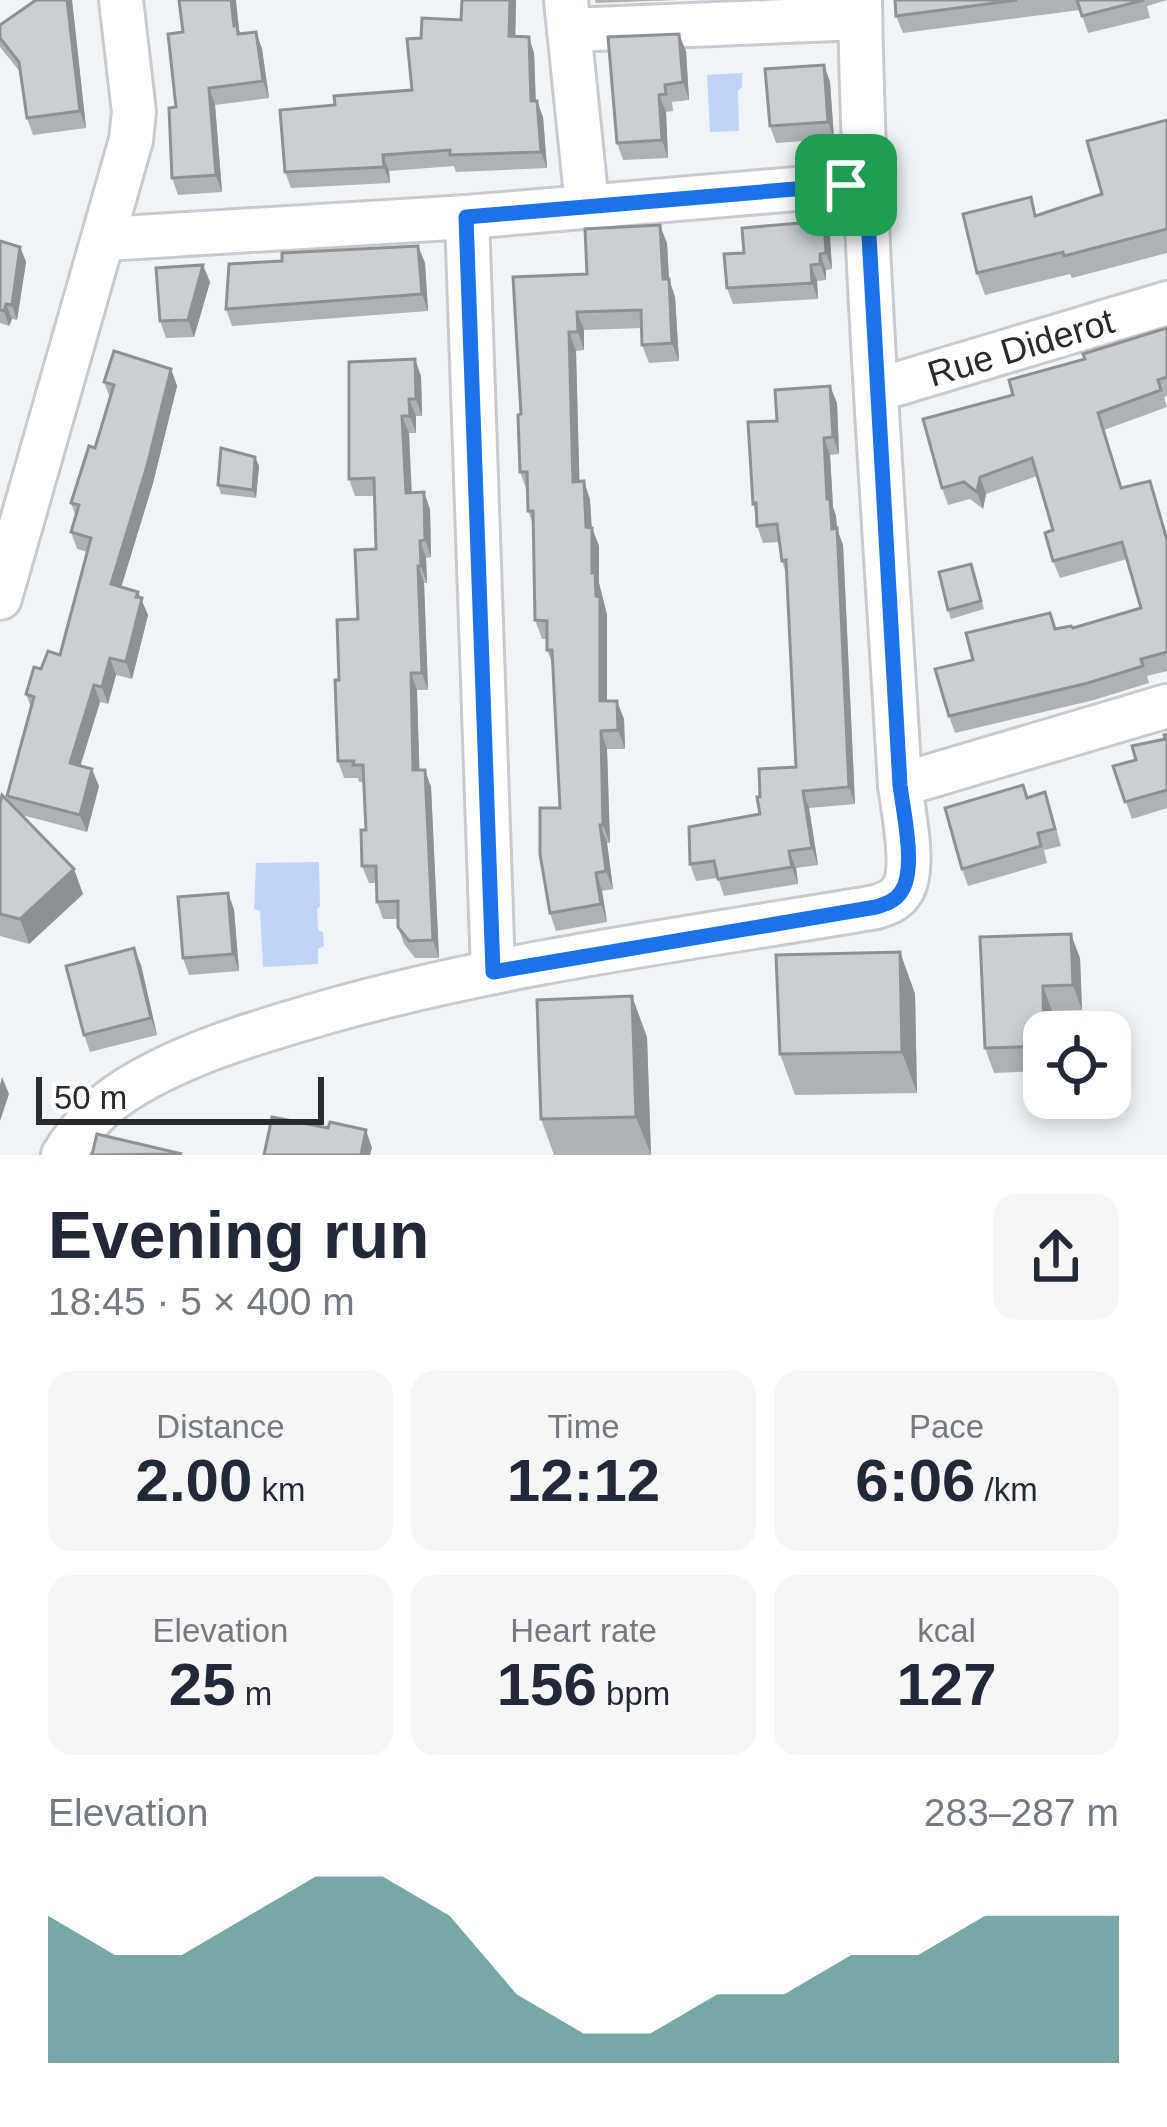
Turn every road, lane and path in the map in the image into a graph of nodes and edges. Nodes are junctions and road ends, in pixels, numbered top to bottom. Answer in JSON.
{"nodes":[{"id":1,"x":121,"y":0,"type":"edge"},
{"id":2,"x":860,"y":9,"type":"edge"},
{"id":3,"x":568,"y":15,"type":"edge"},
{"id":4,"x":866,"y":183,"type":"junction"},
{"id":5,"x":586,"y":206,"type":"junction"},
{"id":6,"x":466,"y":217,"type":"junction"},
{"id":7,"x":105,"y":239,"type":"junction"},
{"id":8,"x":1167,"y":304,"type":"edge"},
{"id":9,"x":877,"y":390,"type":"junction"},
{"id":10,"x":0,"y":598,"type":"edge"},
{"id":11,"x":1167,"y":706,"type":"edge"},
{"id":12,"x":900,"y":785,"type":"junction"},
{"id":13,"x":493,"y":972,"type":"junction"},
{"id":14,"x":63,"y":1155,"type":"edge"}],
"edges":[{"from":1,"to":7,"type":"street"},
{"from":2,"to":3,"type":"street"},
{"from":2,"to":4,"type":"street"},
{"from":3,"to":5,"type":"street"},
{"from":4,"to":5,"type":"street"},
{"from":4,"to":9,"type":"street"},
{"from":5,"to":6,"type":"street"},
{"from":6,"to":7,"type":"street"},
{"from":6,"to":13,"type":"street"},
{"from":7,"to":10,"type":"street"},
{"from":8,"to":9,"type":"street","name":"Rue Diderot"},
{"from":9,"to":12,"type":"street"},
{"from":11,"to":12,"type":"street"},
{"from":12,"to":13,"type":"street"},
{"from":13,"to":14,"type":"street"}]}
